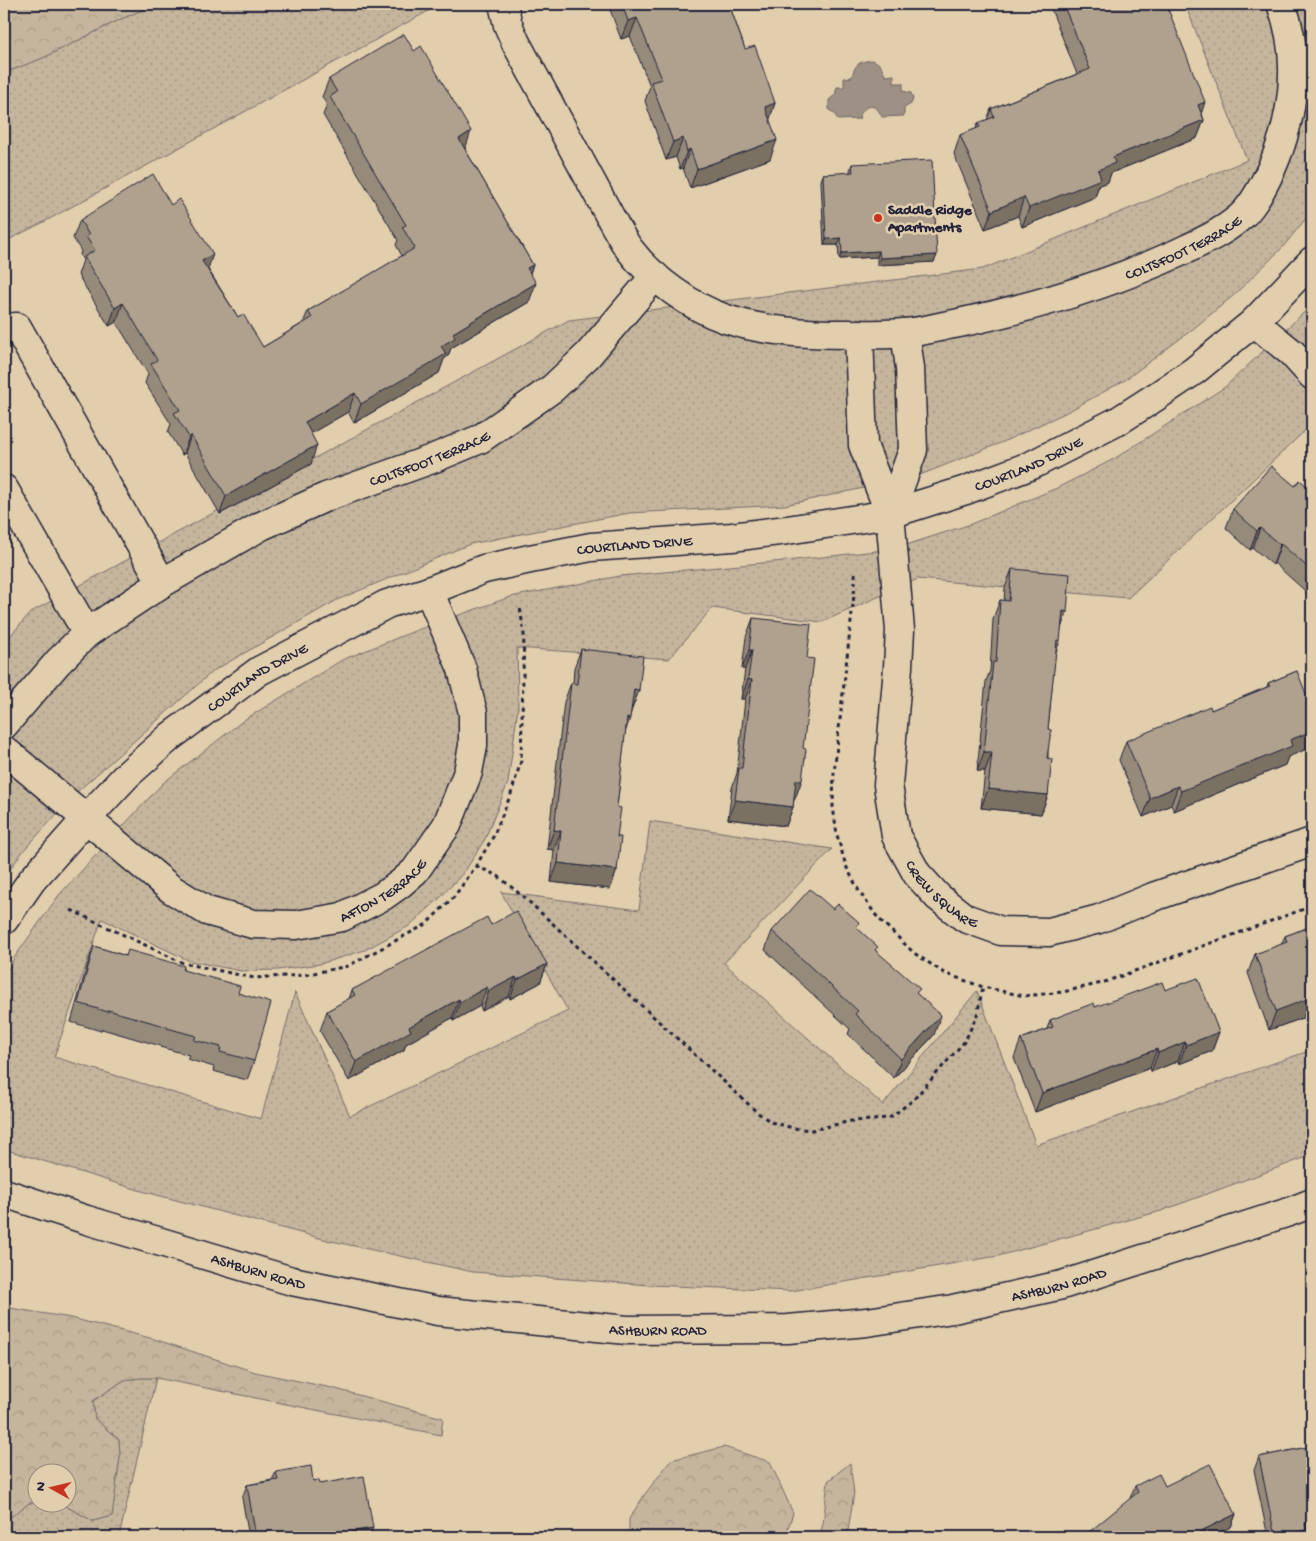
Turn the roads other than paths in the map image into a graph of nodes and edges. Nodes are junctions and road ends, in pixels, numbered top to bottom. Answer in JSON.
{"nodes":[{"id":1,"x":503,"y":4,"type":"edge"},
{"id":2,"x":1281,"y":4,"type":"edge"},
{"id":3,"x":1312,"y":260,"type":"edge"},
{"id":4,"x":655,"y":276,"type":"junction"},
{"id":5,"x":1254,"y":322,"type":"junction"},
{"id":6,"x":4,"y":328,"type":"edge"},
{"id":7,"x":905,"y":333,"type":"junction"},
{"id":8,"x":859,"y":334,"type":"junction"},
{"id":9,"x":1312,"y":375,"type":"edge"},
{"id":10,"x":4,"y":489,"type":"edge"},
{"id":11,"x":890,"y":514,"type":"junction"},
{"id":12,"x":162,"y":583,"type":"junction"},
{"id":13,"x":430,"y":591,"type":"junction"},
{"id":14,"x":87,"y":633,"type":"junction"},
{"id":15,"x":4,"y":724,"type":"edge"},
{"id":16,"x":4,"y":750,"type":"edge"},
{"id":17,"x":86,"y":820,"type":"junction"},
{"id":18,"x":1312,"y":842,"type":"edge"},
{"id":19,"x":4,"y":920,"type":"edge"},
{"id":20,"x":4,"y":1193,"type":"edge"},
{"id":21,"x":1312,"y":1203,"type":"edge"}],
"edges":[{"from":1,"to":4,"type":"street","name":"COLTSFOOT TERRACE"},
{"from":2,"to":7,"type":"street","name":"COLTSFOOT TERRACE"},
{"from":3,"to":5,"type":"street","name":"COURTLAND DRIVE"},
{"from":4,"to":8,"type":"street","name":"COLTSFOOT TERRACE"},
{"from":4,"to":12,"type":"street","name":"COLTSFOOT TERRACE"},
{"from":5,"to":9,"type":"street"},
{"from":5,"to":11,"type":"street","name":"COURTLAND DRIVE"},
{"from":6,"to":12,"type":"street"},
{"from":7,"to":8,"type":"street","name":"COLTSFOOT TERRACE"},
{"from":7,"to":11,"type":"street"},
{"from":8,"to":11,"type":"street"},
{"from":10,"to":14,"type":"street"},
{"from":11,"to":13,"type":"street","name":"COURTLAND DRIVE"},
{"from":11,"to":18,"type":"street","name":"CREW SQUARE"},
{"from":12,"to":14,"type":"street","name":"COLTSFOOT TERRACE"},
{"from":13,"to":17,"type":"street","name":"COURTLAND DRIVE"},
{"from":13,"to":17,"type":"street","name":"AFTON TERRACE"},
{"from":14,"to":15,"type":"street","name":"COLTSFOOT TERRACE"},
{"from":16,"to":17,"type":"street"},
{"from":17,"to":19,"type":"street","name":"COURTLAND DRIVE"},
{"from":20,"to":21,"type":"street","name":"ASHBURN ROAD"}]}
